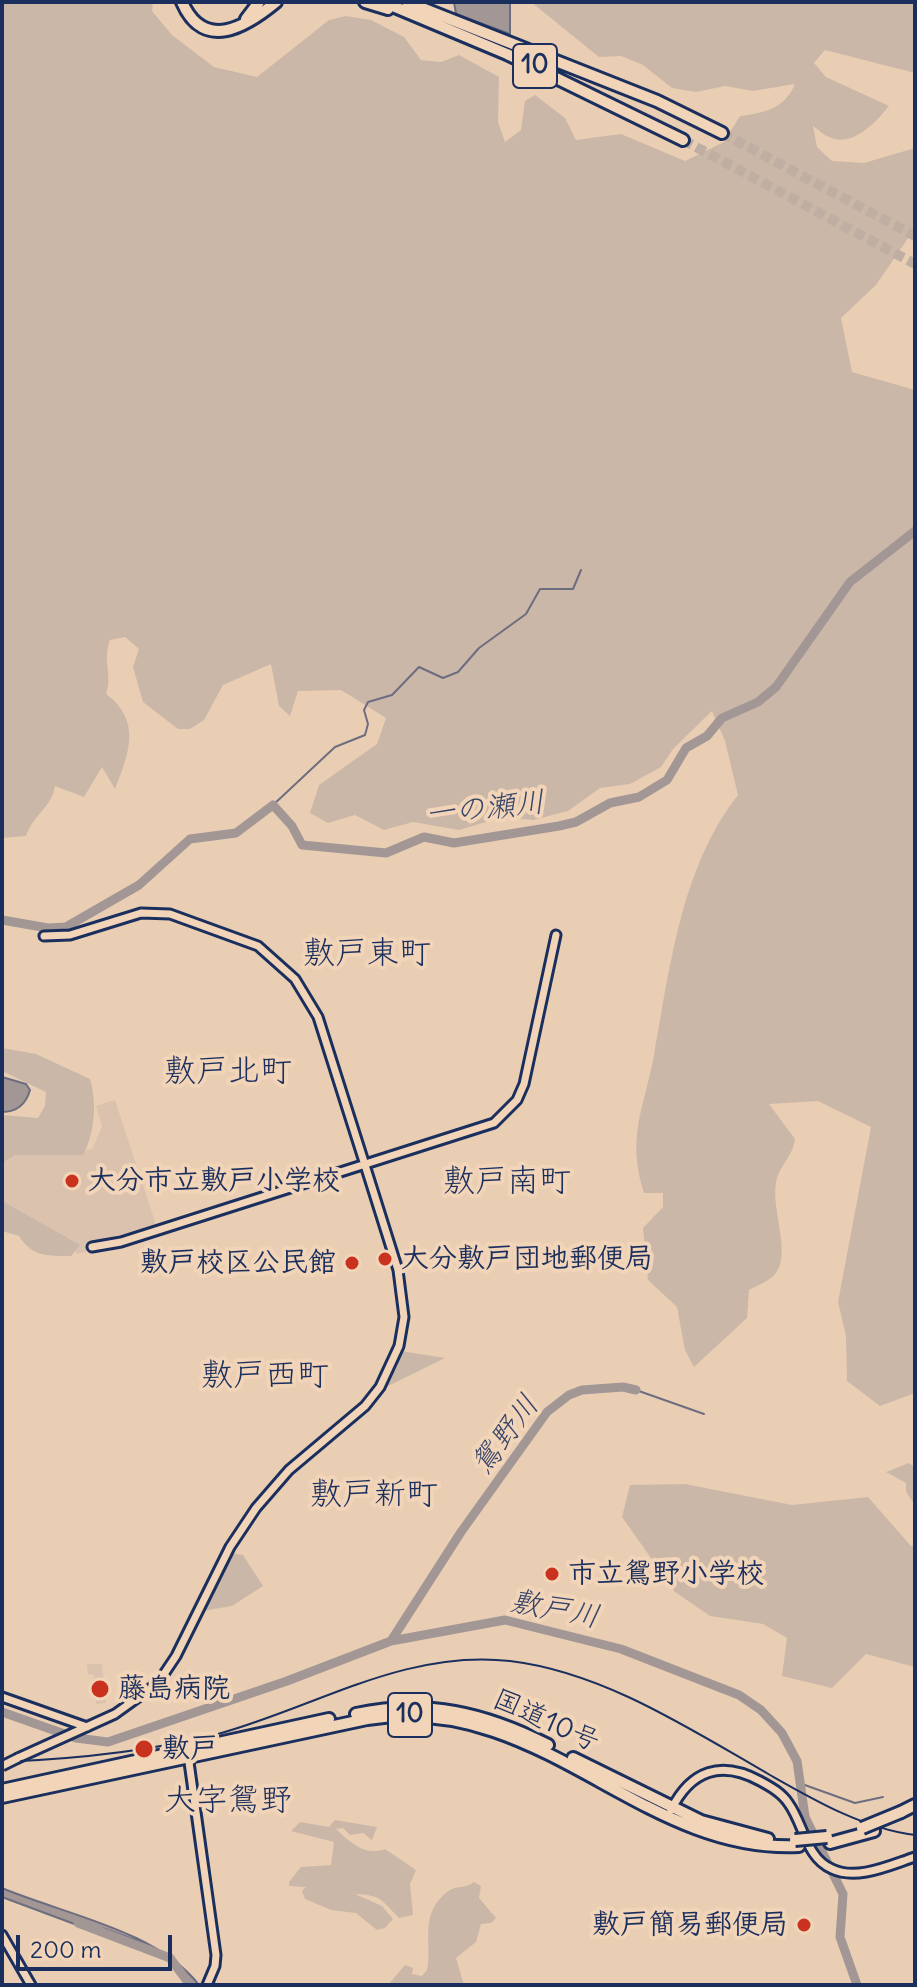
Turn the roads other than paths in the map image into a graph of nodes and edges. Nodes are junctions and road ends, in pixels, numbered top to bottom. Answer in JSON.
{"nodes":[{"id":1,"x":185,"y":2,"type":"edge"},
{"id":2,"x":259,"y":2,"type":"edge"},
{"id":3,"x":276,"y":2,"type":"edge"},
{"id":4,"x":365,"y":2,"type":"edge"},
{"id":5,"x":383,"y":2,"type":"edge"},
{"id":6,"x":407,"y":2,"type":"edge"},
{"id":7,"x":415,"y":2,"type":"edge"},
{"id":8,"x":452,"y":20,"type":"junction"},
{"id":9,"x":462,"y":34,"type":"junction"},
{"id":10,"x":722,"y":133,"type":"tunnel mouth"},
{"id":11,"x":683,"y":140,"type":"tunnel mouth"},
{"id":12,"x":556,"y":935,"type":"dead end"},
{"id":13,"x":44,"y":936,"type":"dead end"},
{"id":14,"x":365,"y":1165,"type":"junction"},
{"id":15,"x":92,"y":1247,"type":"dead end"},
{"id":16,"x":2,"y":1697,"type":"edge"},
{"id":17,"x":87,"y":1727,"type":"junction"},
{"id":18,"x":187,"y":1754,"type":"junction"},
{"id":19,"x":2,"y":1766,"type":"edge"},
{"id":20,"x":2,"y":1790,"type":"edge"},
{"id":21,"x":2,"y":1797,"type":"edge"},
{"id":22,"x":915,"y":1805,"type":"edge"},
{"id":23,"x":670,"y":1812,"type":"junction"},
{"id":24,"x":907,"y":1813,"type":"edge"},
{"id":25,"x":915,"y":1857,"type":"edge"},
{"id":26,"x":2,"y":1935,"type":"edge"},
{"id":27,"x":31,"y":1985,"type":"edge"},
{"id":28,"x":207,"y":1985,"type":"edge"}],
"edges":[{"from":1,"to":2,"type":"highway"},
{"from":1,"to":3,"type":"highway"},
{"from":4,"to":9,"type":"highway"},
{"from":5,"to":9,"type":"highway","number":"10"},
{"from":6,"to":8,"type":"highway","number":"10"},
{"from":7,"to":8,"type":"highway"},
{"from":8,"to":10,"type":"highway","number":"10"},
{"from":9,"to":11,"type":"highway","number":"10"},
{"from":12,"to":14,"type":"street"},
{"from":13,"to":14,"type":"street"},
{"from":14,"to":15,"type":"street"},
{"from":14,"to":17,"type":"street"},
{"from":16,"to":17,"type":"street"},
{"from":17,"to":19,"type":"street","bridge":true},
{"from":18,"to":20,"type":"highway","name":"国道10号","number":"10"},
{"from":18,"to":21,"type":"highway","name":"国道10号","number":"10"},
{"from":18,"to":23,"type":"highway","name":"国道10号","number":"10"},
{"from":18,"to":28,"type":"street"},
{"from":22,"to":24,"type":"highway","name":"国道10号","number":"10"},
{"from":23,"to":24,"type":"highway","name":"国道10号","number":"10","bridge":true},
{"from":23,"to":25,"type":"street"},
{"from":26,"to":27,"type":"street"}]}
